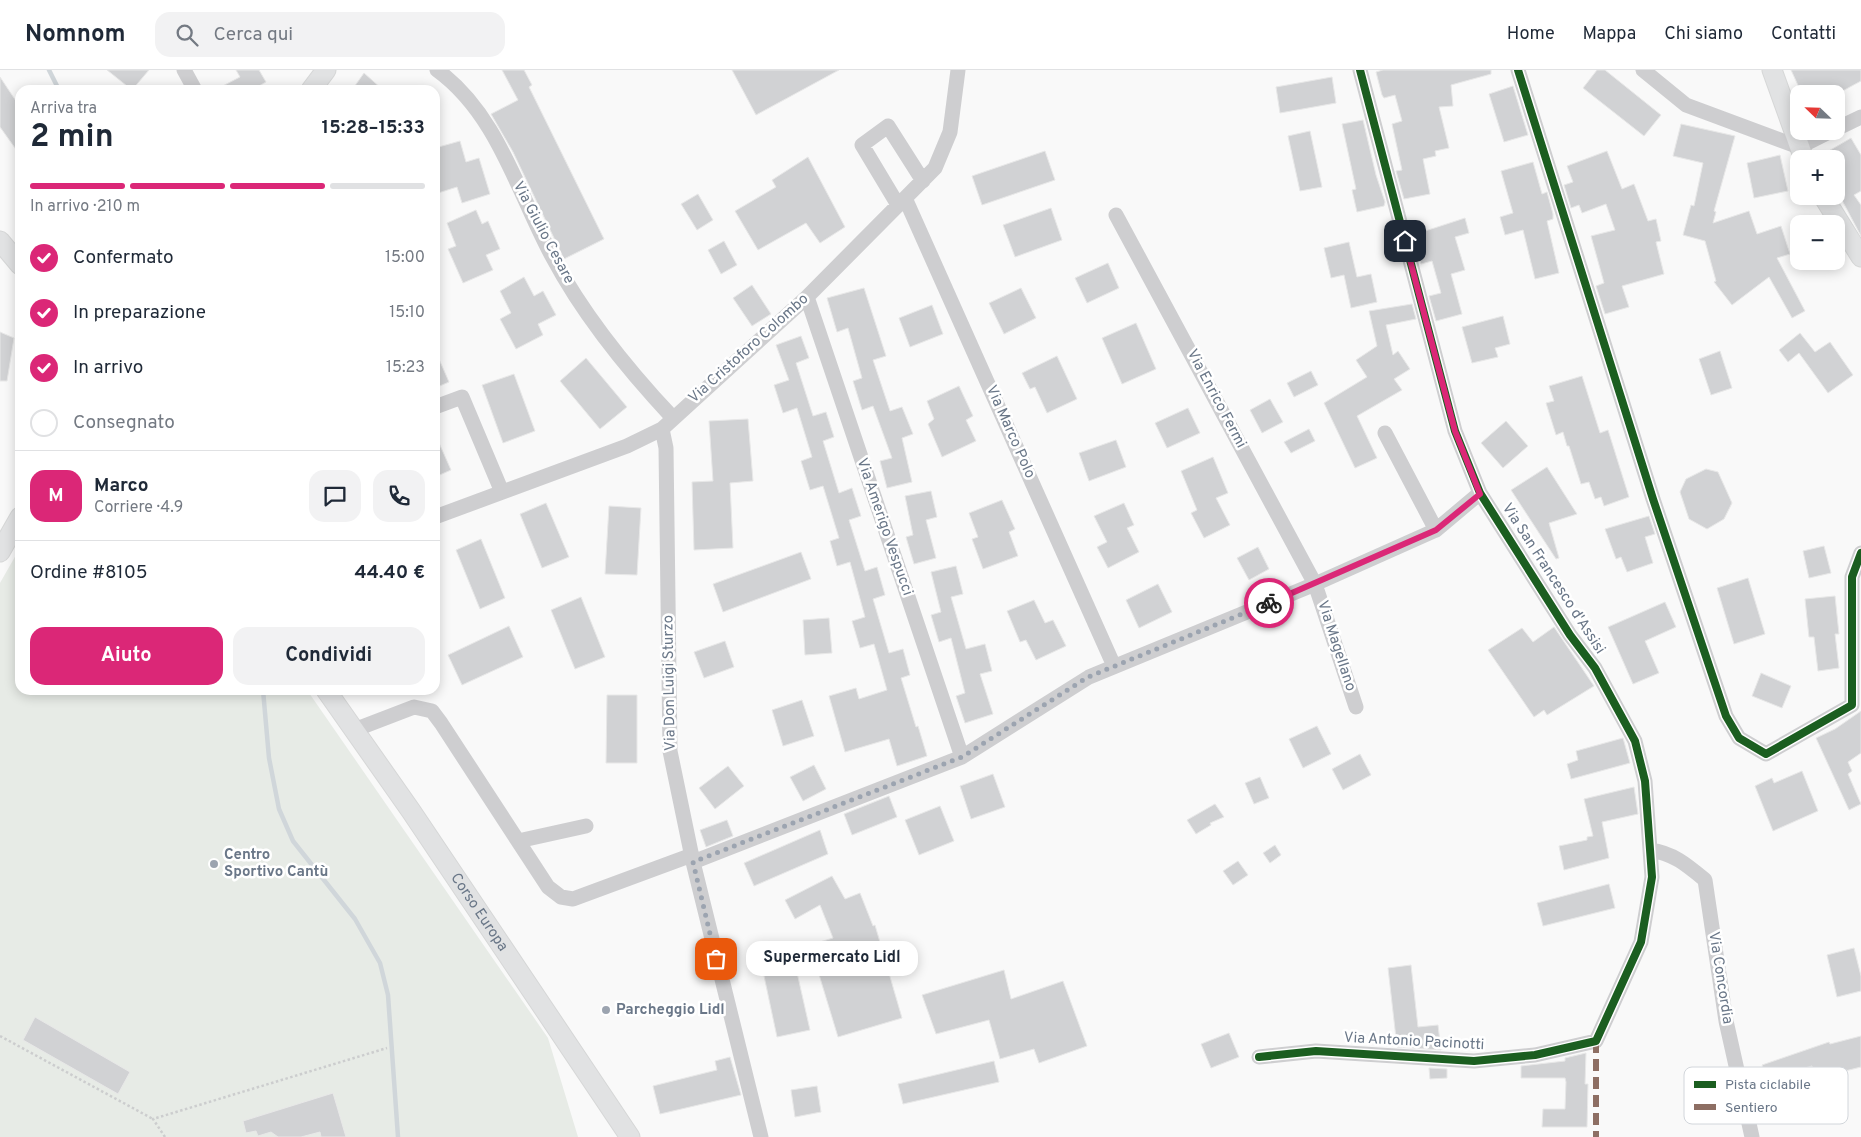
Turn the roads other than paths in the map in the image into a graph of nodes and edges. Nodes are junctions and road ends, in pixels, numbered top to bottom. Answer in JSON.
{"nodes":[{"id":1,"x":184,"y":70,"type":"edge"},
{"id":2,"x":326,"y":70,"type":"edge"},
{"id":3,"x":437,"y":70,"type":"edge"},
{"id":4,"x":958,"y":70,"type":"edge"},
{"id":5,"x":1360,"y":70,"type":"edge"},
{"id":6,"x":1518,"y":70,"type":"edge"},
{"id":7,"x":1643,"y":70,"type":"edge"},
{"id":8,"x":1772,"y":70,"type":"edge"},
{"id":9,"x":192,"y":85,"type":"edge"},
{"id":10,"x":315,"y":85,"type":"edge"},
{"id":11,"x":1861,"y":117,"type":"edge"},
{"id":12,"x":1845,"y":125,"type":"edge"},
{"id":13,"x":1819,"y":140,"type":"edge"},
{"id":14,"x":1795,"y":150,"type":"edge"},
{"id":15,"x":1801,"y":150,"type":"edge"},
{"id":16,"x":1806,"y":150,"type":"edge"},
{"id":17,"x":923,"y":181,"type":"junction"},
{"id":18,"x":902,"y":201,"type":"junction"},
{"id":19,"x":1829,"y":205,"type":"edge"},
{"id":20,"x":1116,"y":214,"type":"dead end"},
{"id":21,"x":0,"y":241,"type":"edge"},
{"id":22,"x":1861,"y":257,"type":"edge"},
{"id":23,"x":15,"y":259,"type":"edge"},
{"id":24,"x":807,"y":296,"type":"junction"},
{"id":25,"x":440,"y":404,"type":"edge"},
{"id":26,"x":667,"y":423,"type":"junction"},
{"id":27,"x":1385,"y":433,"type":"dead end"},
{"id":28,"x":502,"y":492,"type":"junction"},
{"id":29,"x":1480,"y":494,"type":"junction"},
{"id":30,"x":440,"y":515,"type":"edge"},
{"id":31,"x":15,"y":526,"type":"edge"},
{"id":32,"x":1436,"y":530,"type":"junction"},
{"id":33,"x":0,"y":552,"type":"edge"},
{"id":34,"x":1861,"y":553,"type":"edge"},
{"id":35,"x":1315,"y":584,"type":"junction"},
{"id":36,"x":1114,"y":666,"type":"junction"},
{"id":37,"x":330,"y":695,"type":"edge"},
{"id":38,"x":1356,"y":708,"type":"dead end"},
{"id":39,"x":354,"y":730,"type":"junction"},
{"id":40,"x":962,"y":757,"type":"junction"},
{"id":41,"x":586,"y":826,"type":"dead end"},
{"id":42,"x":518,"y":841,"type":"junction"},
{"id":43,"x":1650,"y":850,"type":"junction"},
{"id":44,"x":692,"y":859,"type":"junction"},
{"id":45,"x":1596,"y":1041,"type":"joint"},
{"id":46,"x":1259,"y":1057,"type":"dead end"},
{"id":47,"x":1736,"y":1067,"type":"edge"},
{"id":48,"x":1749,"y":1124,"type":"edge"},
{"id":49,"x":630,"y":1137,"type":"edge"},
{"id":50,"x":761,"y":1137,"type":"edge"},
{"id":51,"x":1752,"y":1137,"type":"edge"}],
"edges":[{"from":1,"to":9,"type":"street"},
{"from":2,"to":10,"type":"main road"},
{"from":3,"to":26,"type":"street","name":"Via Giulio Cesare"},
{"from":4,"to":17,"type":"street","name":"Via Cristoforo Colombo"},
{"from":5,"to":29,"type":"street","name":"Via San Francesco d'Assisi"},
{"from":6,"to":34,"type":"street"},
{"from":7,"to":14,"type":"street"},
{"from":8,"to":15,"type":"main road"},
{"from":11,"to":12,"type":"street"},
{"from":13,"to":16,"type":"street"},
{"from":17,"to":18,"type":"street","name":"Via Cristoforo Colombo"},
{"from":17,"to":18,"type":"street","name":"Via Marco Polo"},
{"from":18,"to":24,"type":"street","name":"Via Cristoforo Colombo"},
{"from":18,"to":36,"type":"street","name":"Via Marco Polo"},
{"from":19,"to":22,"type":"main road"},
{"from":20,"to":35,"type":"street","name":"Via Enrico Fermi"},
{"from":21,"to":23,"type":"main road"},
{"from":24,"to":26,"type":"street","name":"Via Cristoforo Colombo"},
{"from":24,"to":40,"type":"street","name":"Via Amerigo Vespucci"},
{"from":25,"to":28,"type":"street"},
{"from":26,"to":28,"type":"street","name":"Via Cristoforo Colombo"},
{"from":26,"to":44,"type":"street","name":"Via Don Luigi Sturzo"},
{"from":27,"to":32,"type":"street"},
{"from":28,"to":30,"type":"street","name":"Via Cristoforo Colombo"},
{"from":29,"to":32,"type":"street"},
{"from":29,"to":43,"type":"street","name":"Via San Francesco d'Assisi"},
{"from":31,"to":33,"type":"main road"},
{"from":32,"to":35,"type":"street"},
{"from":35,"to":36,"type":"street"},
{"from":35,"to":38,"type":"street","name":"Via Magellano"},
{"from":36,"to":40,"type":"street"},
{"from":37,"to":39,"type":"main road","name":"Corso Europa"},
{"from":39,"to":42,"type":"street"},
{"from":39,"to":49,"type":"main road","name":"Corso Europa"},
{"from":40,"to":44,"type":"street"},
{"from":41,"to":42,"type":"street"},
{"from":42,"to":44,"type":"street"},
{"from":43,"to":45,"type":"street","name":"Via San Francesco d'Assisi"},
{"from":43,"to":47,"type":"street","name":"Via Concordia"},
{"from":44,"to":50,"type":"street","name":"Via Don Luigi Sturzo"},
{"from":45,"to":46,"type":"street","name":"Via Antonio Pacinotti"},
{"from":48,"to":51,"type":"street","name":"Via Concordia"}]}
